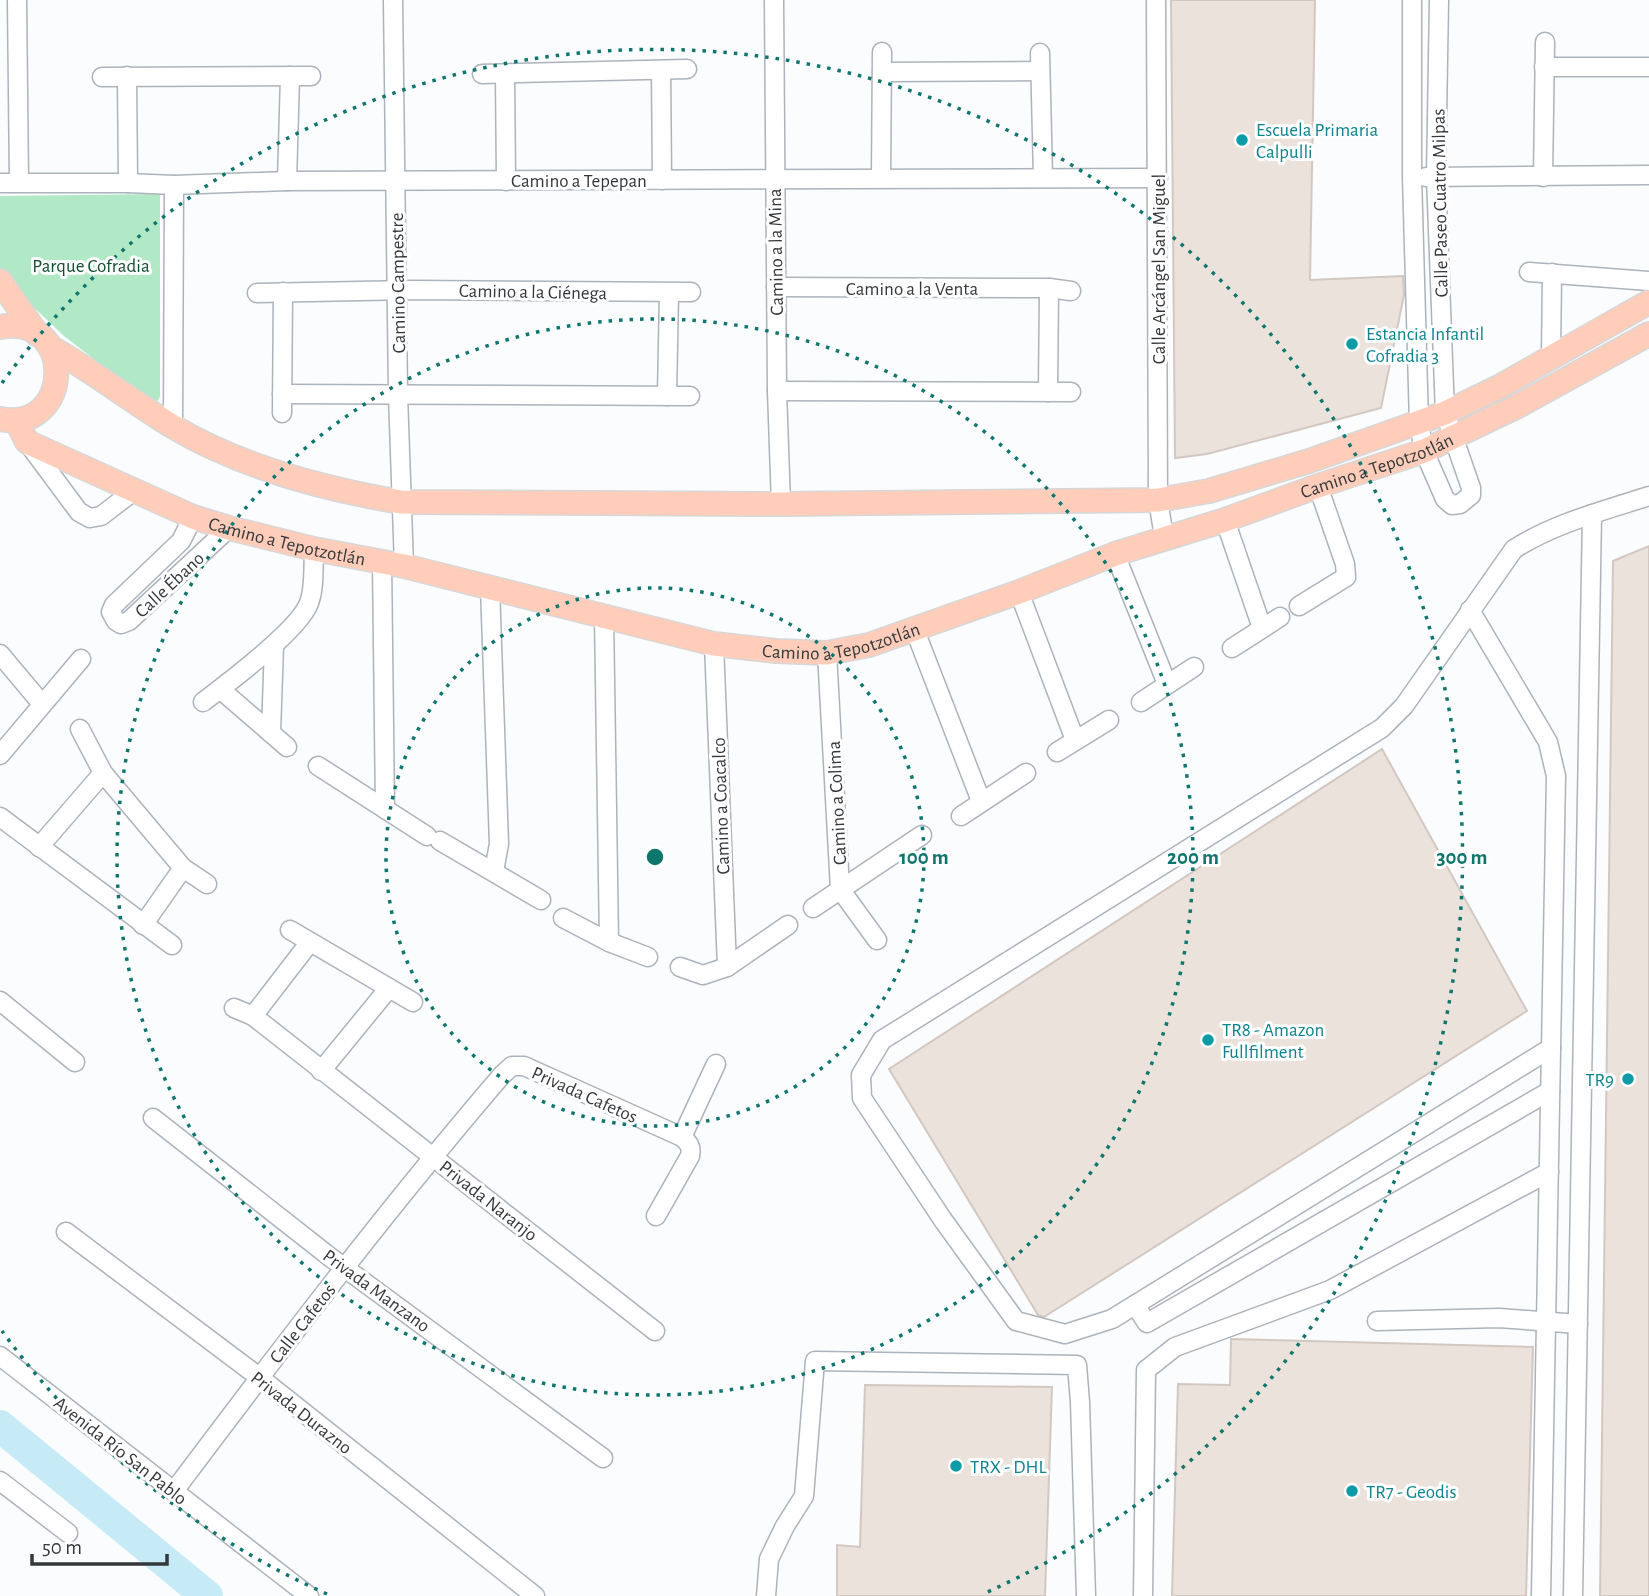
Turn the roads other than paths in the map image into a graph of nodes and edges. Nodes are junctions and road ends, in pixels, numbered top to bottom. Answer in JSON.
{"nodes":[{"id":1,"x":17,"y":0,"type":"edge"},
{"id":2,"x":393,"y":0,"type":"edge"},
{"id":3,"x":774,"y":0,"type":"edge"},
{"id":4,"x":1156,"y":0,"type":"edge"},
{"id":5,"x":1412,"y":0,"type":"edge"},
{"id":6,"x":1439,"y":0,"type":"edge"},
{"id":7,"x":1545,"y":41,"type":"dead end"},
{"id":8,"x":882,"y":52,"type":"dead end"},
{"id":9,"x":1649,"y":66,"type":"edge"},
{"id":10,"x":1544,"y":67,"type":"junction"},
{"id":11,"x":687,"y":69,"type":"dead end"},
{"id":12,"x":661,"y":70,"type":"junction"},
{"id":13,"x":882,"y":72,"type":"junction"},
{"id":14,"x":482,"y":74,"type":"dead end"},
{"id":15,"x":505,"y":74,"type":"junction"},
{"id":16,"x":127,"y":76,"type":"junction"},
{"id":17,"x":290,"y":76,"type":"junction"},
{"id":18,"x":310,"y":76,"type":"dead end"},
{"id":19,"x":102,"y":77,"type":"dead end"},
{"id":20,"x":1649,"y":175,"type":"edge"},
{"id":21,"x":1412,"y":176,"type":"junction"},
{"id":22,"x":1043,"y":177,"type":"junction"},
{"id":23,"x":1436,"y":177,"type":"junction"},
{"id":24,"x":1543,"y":177,"type":"junction"},
{"id":25,"x":881,"y":178,"type":"junction"},
{"id":26,"x":1158,"y":178,"type":"junction"},
{"id":27,"x":662,"y":180,"type":"junction"},
{"id":28,"x":774,"y":180,"type":"junction"},
{"id":29,"x":287,"y":181,"type":"junction"},
{"id":30,"x":506,"y":181,"type":"junction"},
{"id":31,"x":19,"y":182,"type":"junction"},
{"id":32,"x":395,"y":182,"type":"junction"},
{"id":33,"x":0,"y":183,"type":"edge"},
{"id":34,"x":128,"y":183,"type":"junction"},
{"id":35,"x":174,"y":185,"type":"junction"},
{"id":36,"x":1529,"y":272,"type":"dead end"},
{"id":37,"x":1552,"y":273,"type":"junction"},
{"id":38,"x":0,"y":281,"type":"edge"},
{"id":39,"x":1649,"y":281,"type":"edge"},
{"id":40,"x":776,"y":287,"type":"junction"},
{"id":41,"x":1049,"y":288,"type":"junction"},
{"id":42,"x":397,"y":291,"type":"junction"},
{"id":43,"x":1071,"y":291,"type":"dead end"},
{"id":44,"x":283,"y":292,"type":"junction"},
{"id":45,"x":691,"y":292,"type":"dead end"},
{"id":46,"x":257,"y":293,"type":"dead end"},
{"id":47,"x":669,"y":293,"type":"junction"},
{"id":48,"x":1649,"y":302,"type":"edge"},
{"id":49,"x":0,"y":327,"type":"edge"},
{"id":50,"x":1648,"y":338,"type":"edge"},
{"id":51,"x":44,"y":340,"type":"junction"},
{"id":52,"x":1551,"y":357,"type":"junction"},
{"id":53,"x":777,"y":391,"type":"junction"},
{"id":54,"x":1048,"y":392,"type":"junction"},
{"id":55,"x":1071,"y":392,"type":"dead end"},
{"id":56,"x":282,"y":394,"type":"junction"},
{"id":57,"x":398,"y":395,"type":"junction"},
{"id":58,"x":667,"y":396,"type":"junction"},
{"id":59,"x":690,"y":396,"type":"dead end"},
{"id":60,"x":282,"y":413,"type":"dead end"},
{"id":61,"x":1445,"y":413,"type":"junction"},
{"id":62,"x":8,"y":420,"type":"edge"},
{"id":63,"x":1419,"y":423,"type":"junction"},
{"id":64,"x":173,"y":427,"type":"junction"},
{"id":65,"x":1452,"y":436,"type":"junction"},
{"id":66,"x":27,"y":442,"type":"junction"},
{"id":67,"x":1424,"y":451,"type":"junction"},
{"id":68,"x":1318,"y":486,"type":"junction"},
{"id":69,"x":135,"y":490,"type":"junction"},
{"id":70,"x":1649,"y":496,"type":"edge"},
{"id":71,"x":1158,"y":500,"type":"junction"},
{"id":72,"x":401,"y":502,"type":"junction"},
{"id":73,"x":781,"y":504,"type":"junction"},
{"id":74,"x":1592,"y":514,"type":"junction"},
{"id":75,"x":193,"y":517,"type":"junction"},
{"id":76,"x":1225,"y":520,"type":"junction"},
{"id":77,"x":229,"y":528,"type":"junction"},
{"id":78,"x":1164,"y":537,"type":"junction"},
{"id":79,"x":314,"y":549,"type":"junction"},
{"id":80,"x":1115,"y":554,"type":"junction"},
{"id":81,"x":393,"y":563,"type":"junction"},
{"id":82,"x":490,"y":587,"type":"junction"},
{"id":83,"x":1019,"y":592,"type":"junction"},
{"id":84,"x":1299,"y":606,"type":"dead end"},
{"id":85,"x":1470,"y":610,"type":"junction"},
{"id":86,"x":604,"y":615,"type":"junction"},
{"id":87,"x":1280,"y":617,"type":"dead end"},
{"id":88,"x":914,"y":628,"type":"junction"},
{"id":89,"x":1262,"y":628,"type":"junction"},
{"id":90,"x":714,"y":644,"type":"junction"},
{"id":91,"x":274,"y":645,"type":"junction"},
{"id":92,"x":1232,"y":648,"type":"dead end"},
{"id":93,"x":827,"y":653,"type":"junction"},
{"id":94,"x":0,"y":654,"type":"edge"},
{"id":95,"x":81,"y":659,"type":"dead end"},
{"id":96,"x":1194,"y":667,"type":"dead end"},
{"id":97,"x":1167,"y":684,"type":"junction"},
{"id":98,"x":220,"y":689,"type":"junction"},
{"id":99,"x":203,"y":702,"type":"dead end"},
{"id":100,"x":1141,"y":702,"type":"dead end"},
{"id":101,"x":42,"y":704,"type":"junction"},
{"id":102,"x":1109,"y":720,"type":"dead end"},
{"id":103,"x":80,"y":729,"type":"dead end"},
{"id":104,"x":271,"y":733,"type":"junction"},
{"id":105,"x":1075,"y":740,"type":"junction"},
{"id":106,"x":287,"y":747,"type":"dead end"},
{"id":107,"x":1057,"y":752,"type":"dead end"},
{"id":108,"x":0,"y":755,"type":"edge"},
{"id":109,"x":318,"y":766,"type":"dead end"},
{"id":110,"x":103,"y":773,"type":"junction"},
{"id":111,"x":1026,"y":773,"type":"dead end"},
{"id":112,"x":981,"y":801,"type":"junction"},
{"id":113,"x":385,"y":809,"type":"junction"},
{"id":114,"x":961,"y":816,"type":"dead end"},
{"id":115,"x":0,"y":817,"type":"edge"},
{"id":116,"x":922,"y":835,"type":"dead end"},
{"id":117,"x":39,"y":847,"type":"junction"},
{"id":118,"x":183,"y":868,"type":"junction"},
{"id":119,"x":494,"y":871,"type":"junction"},
{"id":120,"x":207,"y":884,"type":"dead end"},
{"id":121,"x":841,"y":890,"type":"junction"},
{"id":122,"x":541,"y":900,"type":"dead end"},
{"id":123,"x":813,"y":908,"type":"dead end"},
{"id":124,"x":563,"y":918,"type":"dead end"},
{"id":125,"x":143,"y":925,"type":"junction"},
{"id":126,"x":788,"y":925,"type":"dead end"},
{"id":127,"x":290,"y":930,"type":"dead end"},
{"id":128,"x":877,"y":940,"type":"dead end"},
{"id":129,"x":310,"y":942,"type":"junction"},
{"id":130,"x":609,"y":942,"type":"junction"},
{"id":131,"x":172,"y":945,"type":"dead end"},
{"id":132,"x":648,"y":957,"type":"dead end"},
{"id":133,"x":680,"y":967,"type":"dead end"},
{"id":134,"x":727,"y":967,"type":"junction"},
{"id":135,"x":389,"y":988,"type":"junction"},
{"id":136,"x":0,"y":1001,"type":"edge"},
{"id":137,"x":413,"y":1002,"type":"dead end"},
{"id":138,"x":234,"y":1008,"type":"dead end"},
{"id":139,"x":253,"y":1016,"type":"junction"},
{"id":140,"x":1551,"y":1048,"type":"junction"},
{"id":141,"x":75,"y":1062,"type":"dead end"},
{"id":142,"x":716,"y":1064,"type":"dead end"},
{"id":143,"x":321,"y":1071,"type":"junction"},
{"id":144,"x":1550,"y":1091,"type":"junction"},
{"id":145,"x":153,"y":1118,"type":"dead end"},
{"id":146,"x":685,"y":1140,"type":"junction"},
{"id":147,"x":433,"y":1156,"type":"junction"},
{"id":148,"x":1549,"y":1172,"type":"junction"},
{"id":149,"x":656,"y":1216,"type":"dead end"},
{"id":150,"x":66,"y":1231,"type":"dead end"},
{"id":151,"x":345,"y":1268,"type":"junction"},
{"id":152,"x":1135,"y":1305,"type":"junction"},
{"id":153,"x":1377,"y":1321,"type":"dead end"},
{"id":154,"x":1546,"y":1322,"type":"junction"},
{"id":155,"x":1578,"y":1324,"type":"junction"},
{"id":156,"x":655,"y":1331,"type":"dead end"},
{"id":157,"x":0,"y":1356,"type":"edge"},
{"id":158,"x":259,"y":1377,"type":"junction"},
{"id":159,"x":603,"y":1458,"type":"dead end"},
{"id":160,"x":0,"y":1481,"type":"edge"},
{"id":161,"x":174,"y":1491,"type":"junction"},
{"id":162,"x":68,"y":1533,"type":"dead end"},
{"id":163,"x":309,"y":1596,"type":"edge"},
{"id":164,"x":535,"y":1596,"type":"edge"},
{"id":165,"x":766,"y":1596,"type":"edge"},
{"id":166,"x":1086,"y":1596,"type":"edge"},
{"id":167,"x":1143,"y":1596,"type":"edge"},
{"id":168,"x":1541,"y":1596,"type":"edge"},
{"id":169,"x":1573,"y":1596,"type":"edge"}],
"edges":[{"from":1,"to":31,"type":"street"},
{"from":2,"to":32,"type":"street","name":"Camino Campestre"},
{"from":3,"to":28,"type":"street","name":"Camino a la Mina"},
{"from":4,"to":26,"type":"street","name":"Calle Arcángel San Miguel"},
{"from":5,"to":21,"type":"street","name":"Calle Paseo Cuatro Milpas"},
{"from":6,"to":23,"type":"street","name":"Calle Paseo Cuatro Milpas"},
{"from":7,"to":10,"type":"street"},
{"from":8,"to":13,"type":"street"},
{"from":9,"to":10,"type":"street"},
{"from":10,"to":24,"type":"street"},
{"from":11,"to":12,"type":"street"},
{"from":12,"to":15,"type":"street"},
{"from":12,"to":27,"type":"street"},
{"from":13,"to":22,"type":"street"},
{"from":13,"to":25,"type":"street"},
{"from":14,"to":15,"type":"street"},
{"from":15,"to":30,"type":"street"},
{"from":16,"to":17,"type":"street"},
{"from":16,"to":19,"type":"street"},
{"from":16,"to":34,"type":"street"},
{"from":17,"to":18,"type":"street"},
{"from":17,"to":29,"type":"street"},
{"from":20,"to":24,"type":"street"},
{"from":21,"to":23,"type":"street"},
{"from":21,"to":63,"type":"street","name":"Calle Paseo Cuatro Milpas"},
{"from":22,"to":25,"type":"street","name":"Camino a Tepepan"},
{"from":22,"to":26,"type":"street","name":"Camino a Tepepan"},
{"from":23,"to":24,"type":"street"},
{"from":23,"to":61,"type":"street","name":"Calle Paseo Cuatro Milpas"},
{"from":25,"to":28,"type":"street","name":"Camino a Tepepan"},
{"from":26,"to":71,"type":"street","name":"Calle Arcángel San Miguel"},
{"from":27,"to":28,"type":"street","name":"Camino a Tepepan"},
{"from":27,"to":30,"type":"street","name":"Camino a Tepepan"},
{"from":28,"to":40,"type":"street","name":"Camino a la Mina"},
{"from":29,"to":32,"type":"street","name":"Camino a Tepepan"},
{"from":29,"to":35,"type":"street","name":"Camino a Tepepan"},
{"from":30,"to":32,"type":"street","name":"Camino a Tepepan"},
{"from":31,"to":33,"type":"street","name":"Camino a Tepepan"},
{"from":31,"to":34,"type":"street","name":"Camino a Tepepan"},
{"from":32,"to":42,"type":"street","name":"Camino Campestre"},
{"from":34,"to":35,"type":"street","name":"Camino a Tepepan"},
{"from":35,"to":64,"type":"street"},
{"from":36,"to":37,"type":"street"},
{"from":37,"to":39,"type":"street"},
{"from":37,"to":52,"type":"street"},
{"from":38,"to":51,"type":"main road"},
{"from":40,"to":41,"type":"street","name":"Camino a la Venta"},
{"from":40,"to":53,"type":"street","name":"Camino a la Mina"},
{"from":41,"to":43,"type":"street","name":"Camino a la Venta"},
{"from":41,"to":54,"type":"street"},
{"from":42,"to":44,"type":"street","name":"Camino a la Ciénega"},
{"from":42,"to":47,"type":"street","name":"Camino a la Ciénega"},
{"from":42,"to":57,"type":"street","name":"Camino Campestre"},
{"from":44,"to":46,"type":"street","name":"Camino a la Ciénega"},
{"from":44,"to":56,"type":"street"},
{"from":45,"to":47,"type":"street","name":"Camino a la Ciénega"},
{"from":47,"to":58,"type":"street"},
{"from":48,"to":52,"type":"main road","name":"Camino a Tepotzotlán"},
{"from":49,"to":51,"type":"main road"},
{"from":50,"to":65,"type":"main road","name":"Camino a Tepotzotlán"},
{"from":51,"to":62,"type":"main road"},
{"from":51,"to":64,"type":"main road","name":"Camino a Tepotzotlán"},
{"from":52,"to":61,"type":"main road","name":"Camino a Tepotzotlán"},
{"from":53,"to":54,"type":"street"},
{"from":53,"to":73,"type":"street","name":"Camino a la Mina"},
{"from":54,"to":55,"type":"street"},
{"from":56,"to":57,"type":"street"},
{"from":56,"to":60,"type":"street"},
{"from":57,"to":58,"type":"street"},
{"from":57,"to":72,"type":"street","name":"Camino Campestre"},
{"from":58,"to":59,"type":"street"},
{"from":61,"to":63,"type":"main road","name":"Camino a Tepotzotlán"},
{"from":61,"to":65,"type":"street","name":"Calle Paseo Cuatro Milpas"},
{"from":62,"to":66,"type":"main road"},
{"from":63,"to":67,"type":"street","name":"Calle Paseo Cuatro Milpas"},
{"from":63,"to":71,"type":"main road","name":"Camino a Tepotzotlán"},
{"from":64,"to":72,"type":"main road","name":"Camino a Tepotzotlán"},
{"from":65,"to":67,"type":"main road","name":"Camino a Tepotzotlán"},
{"from":65,"to":67,"type":"street","name":"Calle Paseo Cuatro Milpas"},
{"from":66,"to":69,"type":"main road","name":"Camino a Tepotzotlán"},
{"from":66,"to":69,"type":"street"},
{"from":67,"to":68,"type":"main road","name":"Camino a Tepotzotlán"},
{"from":68,"to":76,"type":"main road","name":"Camino a Tepotzotlán"},
{"from":68,"to":84,"type":"street"},
{"from":69,"to":75,"type":"main road","name":"Camino a Tepotzotlán"},
{"from":70,"to":74,"type":"street"},
{"from":71,"to":73,"type":"main road","name":"Camino a Tepotzotlán"},
{"from":71,"to":78,"type":"street","name":"Calle Arcángel San Miguel"},
{"from":72,"to":73,"type":"main road","name":"Camino a Tepotzotlán"},
{"from":72,"to":81,"type":"street","name":"Camino Campestre"},
{"from":74,"to":85,"type":"street"},
{"from":74,"to":155,"type":"street"},
{"from":75,"to":77,"type":"main road","name":"Camino a Tepotzotlán"},
{"from":75,"to":77,"type":"street","name":"Calle Ébano"},
{"from":76,"to":78,"type":"main road","name":"Camino a Tepotzotlán"},
{"from":76,"to":89,"type":"street"},
{"from":77,"to":79,"type":"main road","name":"Camino a Tepotzotlán"},
{"from":78,"to":80,"type":"main road","name":"Camino a Tepotzotlán"},
{"from":79,"to":81,"type":"main road","name":"Camino a Tepotzotlán"},
{"from":79,"to":91,"type":"street"},
{"from":80,"to":83,"type":"main road","name":"Camino a Tepotzotlán"},
{"from":80,"to":97,"type":"street"},
{"from":81,"to":82,"type":"main road","name":"Camino a Tepotzotlán"},
{"from":81,"to":113,"type":"street","name":"Camino Campestre"},
{"from":82,"to":86,"type":"main road","name":"Camino a Tepotzotlán"},
{"from":82,"to":119,"type":"street"},
{"from":83,"to":88,"type":"main road","name":"Camino a Tepotzotlán"},
{"from":83,"to":105,"type":"street"},
{"from":85,"to":140,"type":"street"},
{"from":85,"to":152,"type":"street"},
{"from":86,"to":90,"type":"main road","name":"Camino a Tepotzotlán"},
{"from":86,"to":130,"type":"street"},
{"from":87,"to":89,"type":"street"},
{"from":88,"to":93,"type":"main road","name":"Camino a Tepotzotlán"},
{"from":88,"to":112,"type":"street"},
{"from":89,"to":92,"type":"street"},
{"from":90,"to":93,"type":"main road","name":"Camino a Tepotzotlán"},
{"from":90,"to":134,"type":"street","name":"Camino a Coacalco"},
{"from":91,"to":98,"type":"street"},
{"from":91,"to":104,"type":"street"},
{"from":93,"to":121,"type":"street","name":"Camino a Colima"},
{"from":94,"to":101,"type":"street"},
{"from":95,"to":101,"type":"street"},
{"from":96,"to":97,"type":"street"},
{"from":97,"to":100,"type":"street"},
{"from":98,"to":99,"type":"street"},
{"from":98,"to":104,"type":"street"},
{"from":101,"to":108,"type":"street"},
{"from":102,"to":105,"type":"street"},
{"from":103,"to":110,"type":"street"},
{"from":104,"to":106,"type":"street"},
{"from":105,"to":107,"type":"street"},
{"from":109,"to":113,"type":"street"},
{"from":110,"to":117,"type":"street"},
{"from":110,"to":118,"type":"street"},
{"from":111,"to":112,"type":"street"},
{"from":112,"to":114,"type":"street"},
{"from":113,"to":119,"type":"street"},
{"from":115,"to":117,"type":"street"},
{"from":116,"to":121,"type":"street"},
{"from":117,"to":125,"type":"street"},
{"from":118,"to":120,"type":"street"},
{"from":118,"to":125,"type":"street"},
{"from":119,"to":122,"type":"street"},
{"from":121,"to":123,"type":"street"},
{"from":121,"to":128,"type":"street","name":"Camino a Colima"},
{"from":124,"to":130,"type":"street"},
{"from":125,"to":131,"type":"street"},
{"from":126,"to":134,"type":"street"},
{"from":127,"to":129,"type":"street"},
{"from":129,"to":135,"type":"street"},
{"from":129,"to":139,"type":"street"},
{"from":130,"to":132,"type":"street"},
{"from":133,"to":134,"type":"street"},
{"from":135,"to":137,"type":"street"},
{"from":135,"to":143,"type":"street"},
{"from":136,"to":141,"type":"street"},
{"from":138,"to":139,"type":"street","name":"Privada Naranjo"},
{"from":139,"to":143,"type":"street","name":"Privada Naranjo"},
{"from":140,"to":144,"type":"street"},
{"from":140,"to":152,"type":"street"},
{"from":142,"to":146,"type":"street"},
{"from":143,"to":147,"type":"street","name":"Privada Naranjo"},
{"from":144,"to":148,"type":"street"},
{"from":144,"to":152,"type":"street"},
{"from":145,"to":151,"type":"street","name":"Privada Manzano"},
{"from":146,"to":147,"type":"street","name":"Privada Cafetos"},
{"from":146,"to":149,"type":"street"},
{"from":147,"to":151,"type":"street","name":"Calle Cafetos"},
{"from":147,"to":156,"type":"street","name":"Privada Naranjo"},
{"from":148,"to":154,"type":"street"},
{"from":148,"to":167,"type":"street"},
{"from":150,"to":158,"type":"street","name":"Privada Durazno"},
{"from":151,"to":158,"type":"street","name":"Calle Cafetos"},
{"from":151,"to":159,"type":"street","name":"Privada Manzano"},
{"from":153,"to":154,"type":"street"},
{"from":154,"to":155,"type":"street"},
{"from":154,"to":168,"type":"street"},
{"from":155,"to":169,"type":"street"},
{"from":157,"to":161,"type":"street","name":"Avenida Río San Pablo"},
{"from":158,"to":161,"type":"street","name":"Calle Cafetos"},
{"from":158,"to":164,"type":"street","name":"Privada Durazno"},
{"from":160,"to":162,"type":"street"},
{"from":161,"to":163,"type":"street","name":"Avenida Río San Pablo"},
{"from":165,"to":166,"type":"street"}]}
